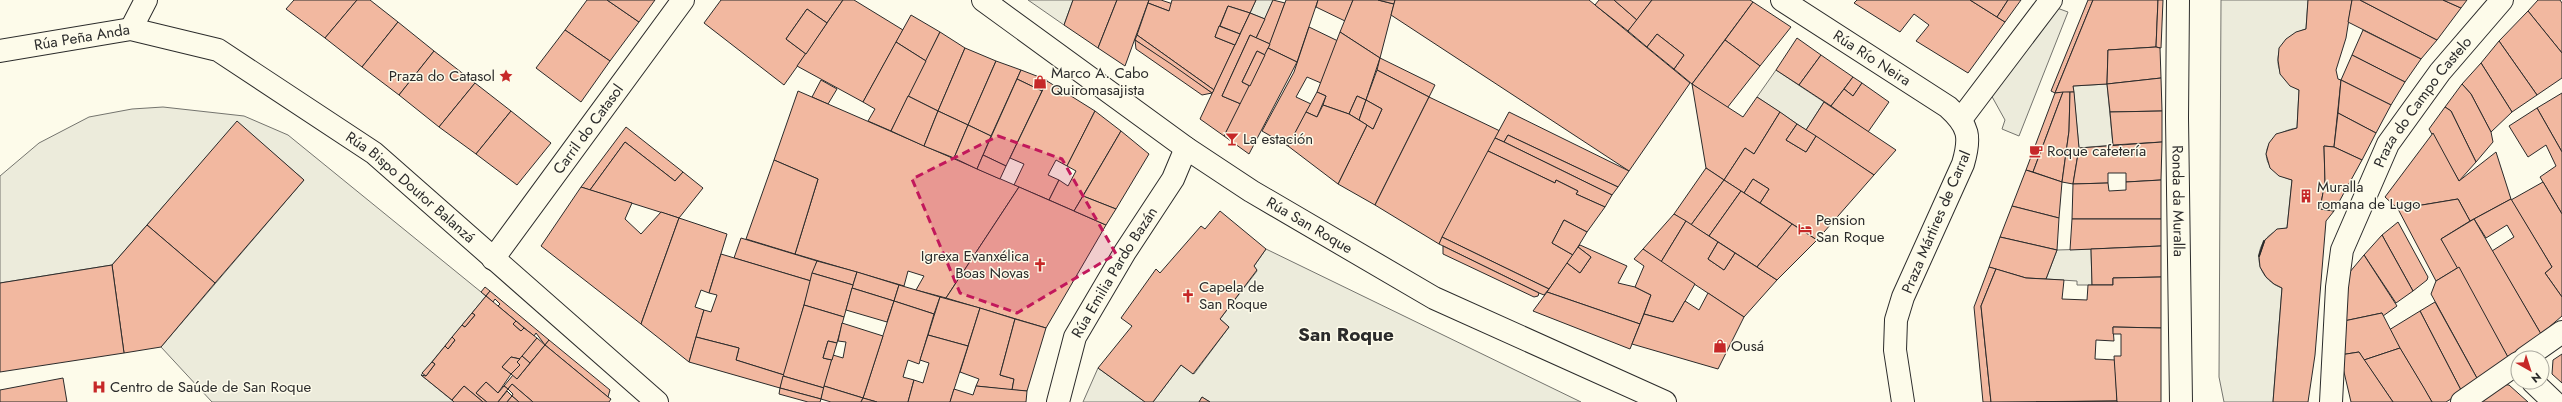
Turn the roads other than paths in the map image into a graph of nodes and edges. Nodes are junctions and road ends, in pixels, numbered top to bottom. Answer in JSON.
{"nodes":[{"id":1,"x":146,"y":0,"type":"edge"},
{"id":2,"x":683,"y":0,"type":"edge"},
{"id":3,"x":983,"y":0,"type":"edge"},
{"id":4,"x":1782,"y":0,"type":"edge"},
{"id":5,"x":2051,"y":0,"type":"edge"},
{"id":6,"x":2178,"y":0,"type":"edge"},
{"id":7,"x":2502,"y":0,"type":"edge"},
{"id":8,"x":131,"y":29,"type":"junction"},
{"id":9,"x":0,"y":51,"type":"edge"},
{"id":10,"x":1961,"y":119,"type":"junction"},
{"id":11,"x":1186,"y":148,"type":"junction"},
{"id":12,"x":493,"y":259,"type":"junction"},
{"id":13,"x":2562,"y":332,"type":"edge"},
{"id":14,"x":2537,"y":350,"type":"edge"},
{"id":15,"x":2510,"y":369,"type":"edge"},
{"id":16,"x":2541,"y":390,"type":"edge"},
{"id":17,"x":657,"y":402,"type":"edge"},
{"id":18,"x":1058,"y":402,"type":"edge"},
{"id":19,"x":1665,"y":402,"type":"edge"},
{"id":20,"x":1903,"y":402,"type":"edge"},
{"id":21,"x":2181,"y":402,"type":"edge"},
{"id":22,"x":2331,"y":402,"type":"edge"},
{"id":23,"x":2462,"y":402,"type":"edge"},
{"id":24,"x":2554,"y":402,"type":"edge"}],
"edges":[{"from":1,"to":8,"type":"street","name":"Rúa Peña Anda"},
{"from":2,"to":12,"type":"street","name":"Carril do Catasol"},
{"from":3,"to":11,"type":"street","name":"Rúa San Roque"},
{"from":4,"to":10,"type":"street","name":"Rúa Río Neira"},
{"from":5,"to":10,"type":"street"},
{"from":6,"to":21,"type":"street","name":"Ronda da Muralla"},
{"from":7,"to":22,"type":"street","name":"Praza do Campo Castelo"},
{"from":8,"to":9,"type":"street","name":"Rúa Peña Anda"},
{"from":8,"to":12,"type":"street","name":"Rúa Bispo Doutor Balanzá"},
{"from":10,"to":20,"type":"street","name":"Praza Mártires de Carral"},
{"from":11,"to":18,"type":"street","name":"Rúa Emilia Pardo Bazán"},
{"from":11,"to":19,"type":"street","name":"Rúa San Roque"},
{"from":12,"to":17,"type":"street","name":"Rúa Bispo Doutor Balanzá"},
{"from":13,"to":14,"type":"street"},
{"from":15,"to":23,"type":"street"},
{"from":16,"to":24,"type":"street"}]}
